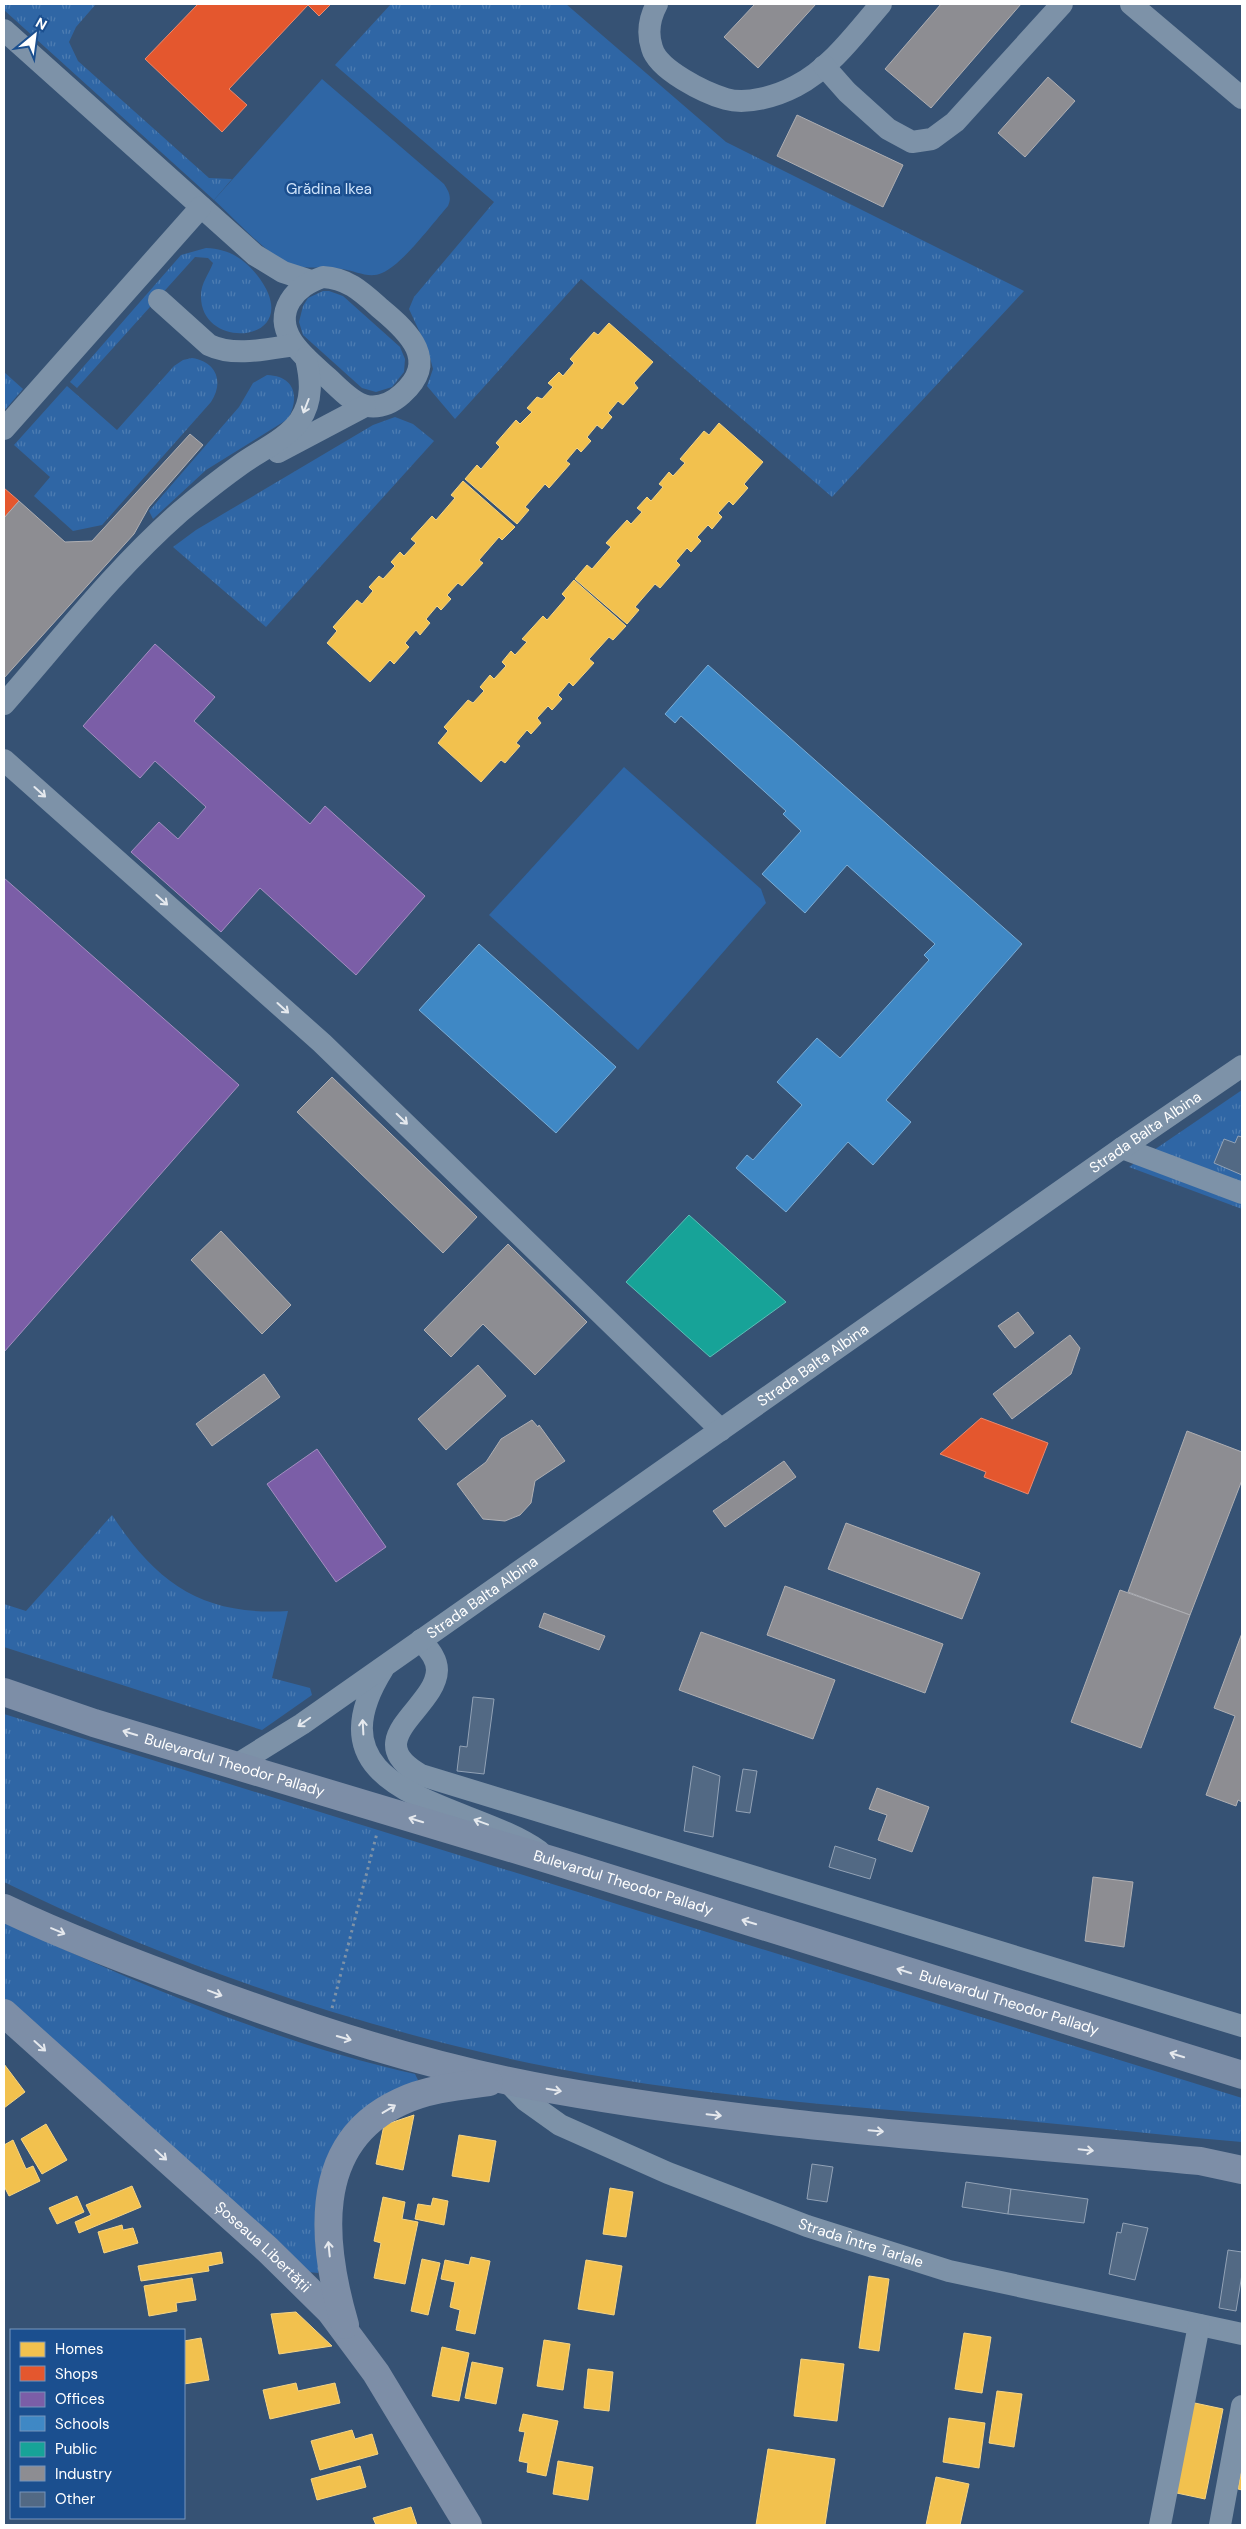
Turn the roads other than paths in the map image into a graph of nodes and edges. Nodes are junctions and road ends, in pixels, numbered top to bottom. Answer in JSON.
{"nodes":[{"id":1,"x":657,"y":4,"type":"edge"},
{"id":2,"x":881,"y":4,"type":"edge"},
{"id":3,"x":1062,"y":4,"type":"edge"},
{"id":4,"x":1131,"y":4,"type":"edge"},
{"id":5,"x":4,"y":30,"type":"edge"},
{"id":6,"x":824,"y":66,"type":"junction"},
{"id":7,"x":1242,"y":98,"type":"edge"},
{"id":8,"x":201,"y":207,"type":"junction"},
{"id":9,"x":255,"y":255,"type":"junction"},
{"id":10,"x":311,"y":281,"type":"junction"},
{"id":11,"x":159,"y":300,"type":"dead end"},
{"id":12,"x":286,"y":307,"type":"junction"},
{"id":13,"x":300,"y":351,"type":"junction"},
{"id":14,"x":365,"y":406,"type":"junction"},
{"id":15,"x":4,"y":429,"type":"edge"},
{"id":16,"x":210,"y":487,"type":"junction"},
{"id":17,"x":4,"y":704,"type":"edge"},
{"id":18,"x":4,"y":760,"type":"edge"},
{"id":19,"x":1242,"y":1066,"type":"edge"},
{"id":20,"x":1122,"y":1148,"type":"junction"},
{"id":21,"x":1242,"y":1193,"type":"edge"},
{"id":22,"x":721,"y":1430,"type":"junction"},
{"id":23,"x":421,"y":1640,"type":"junction"},
{"id":24,"x":386,"y":1664,"type":"junction"},
{"id":25,"x":4,"y":1692,"type":"edge"},
{"id":26,"x":236,"y":1765,"type":"junction"},
{"id":27,"x":554,"y":1861,"type":"junction"},
{"id":28,"x":4,"y":1908,"type":"edge"},
{"id":29,"x":4,"y":2013,"type":"edge"},
{"id":30,"x":1242,"y":2026,"type":"edge"},
{"id":31,"x":1236,"y":2074,"type":"edge"},
{"id":32,"x":506,"y":2080,"type":"junction"},
{"id":33,"x":1200,"y":2162,"type":"junction"},
{"id":34,"x":1242,"y":2165,"type":"edge"},
{"id":35,"x":1242,"y":2170,"type":"edge"},
{"id":36,"x":1199,"y":2325,"type":"junction"},
{"id":37,"x":347,"y":2331,"type":"junction"},
{"id":38,"x":1242,"y":2334,"type":"edge"},
{"id":39,"x":1242,"y":2406,"type":"edge"},
{"id":40,"x":468,"y":2525,"type":"edge"},
{"id":41,"x":1160,"y":2525,"type":"edge"},
{"id":42,"x":1220,"y":2525,"type":"edge"}],
"edges":[{"from":1,"to":6,"type":"street"},
{"from":2,"to":6,"type":"street"},
{"from":3,"to":6,"type":"street"},
{"from":4,"to":7,"type":"street"},
{"from":5,"to":8,"type":"street"},
{"from":8,"to":9,"type":"street"},
{"from":8,"to":15,"type":"street"},
{"from":9,"to":10,"type":"street"},
{"from":9,"to":12,"type":"street"},
{"from":10,"to":12,"type":"street"},
{"from":10,"to":14,"type":"street"},
{"from":11,"to":13,"type":"street"},
{"from":12,"to":13,"type":"street"},
{"from":13,"to":14,"type":"street"},
{"from":13,"to":16,"type":"street","one_way":true},
{"from":14,"to":16,"type":"street"},
{"from":16,"to":17,"type":"street"},
{"from":18,"to":22,"type":"street","one_way":true},
{"from":19,"to":20,"type":"street","name":"Strada Balta Albina"},
{"from":20,"to":21,"type":"street"},
{"from":20,"to":22,"type":"street","name":"Strada Balta Albina"},
{"from":22,"to":23,"type":"street","name":"Strada Balta Albina"},
{"from":23,"to":24,"type":"street","name":"Strada Balta Albina"},
{"from":23,"to":30,"type":"street"},
{"from":24,"to":26,"type":"street","name":"Strada Balta Albina","one_way":true},
{"from":27,"to":24,"type":"street","name":"Strada Balta Albina","one_way":true},
{"from":26,"to":25,"type":"main road","name":"Bulevardul Theodor Pallady","one_way":true},
{"from":27,"to":26,"type":"main road","name":"Bulevardul Theodor Pallady","one_way":true},
{"from":31,"to":27,"type":"main road","name":"Bulevardul Theodor Pallady","one_way":true},
{"from":28,"to":32,"type":"main road","one_way":true},
{"from":29,"to":37,"type":"main road","name":"Șoseaua Libertății","one_way":true},
{"from":32,"to":33,"type":"main road","one_way":true},
{"from":32,"to":36,"type":"street","name":"Strada Între Tarlale"},
{"from":37,"to":32,"type":"main road","one_way":true},
{"from":33,"to":34,"type":"main road"},
{"from":33,"to":35,"type":"main road"},
{"from":36,"to":38,"type":"street","name":"Strada Între Tarlale"},
{"from":36,"to":41,"type":"street"},
{"from":37,"to":40,"type":"main road","name":"Șoseaua Libertății"},
{"from":39,"to":42,"type":"street"}]}
